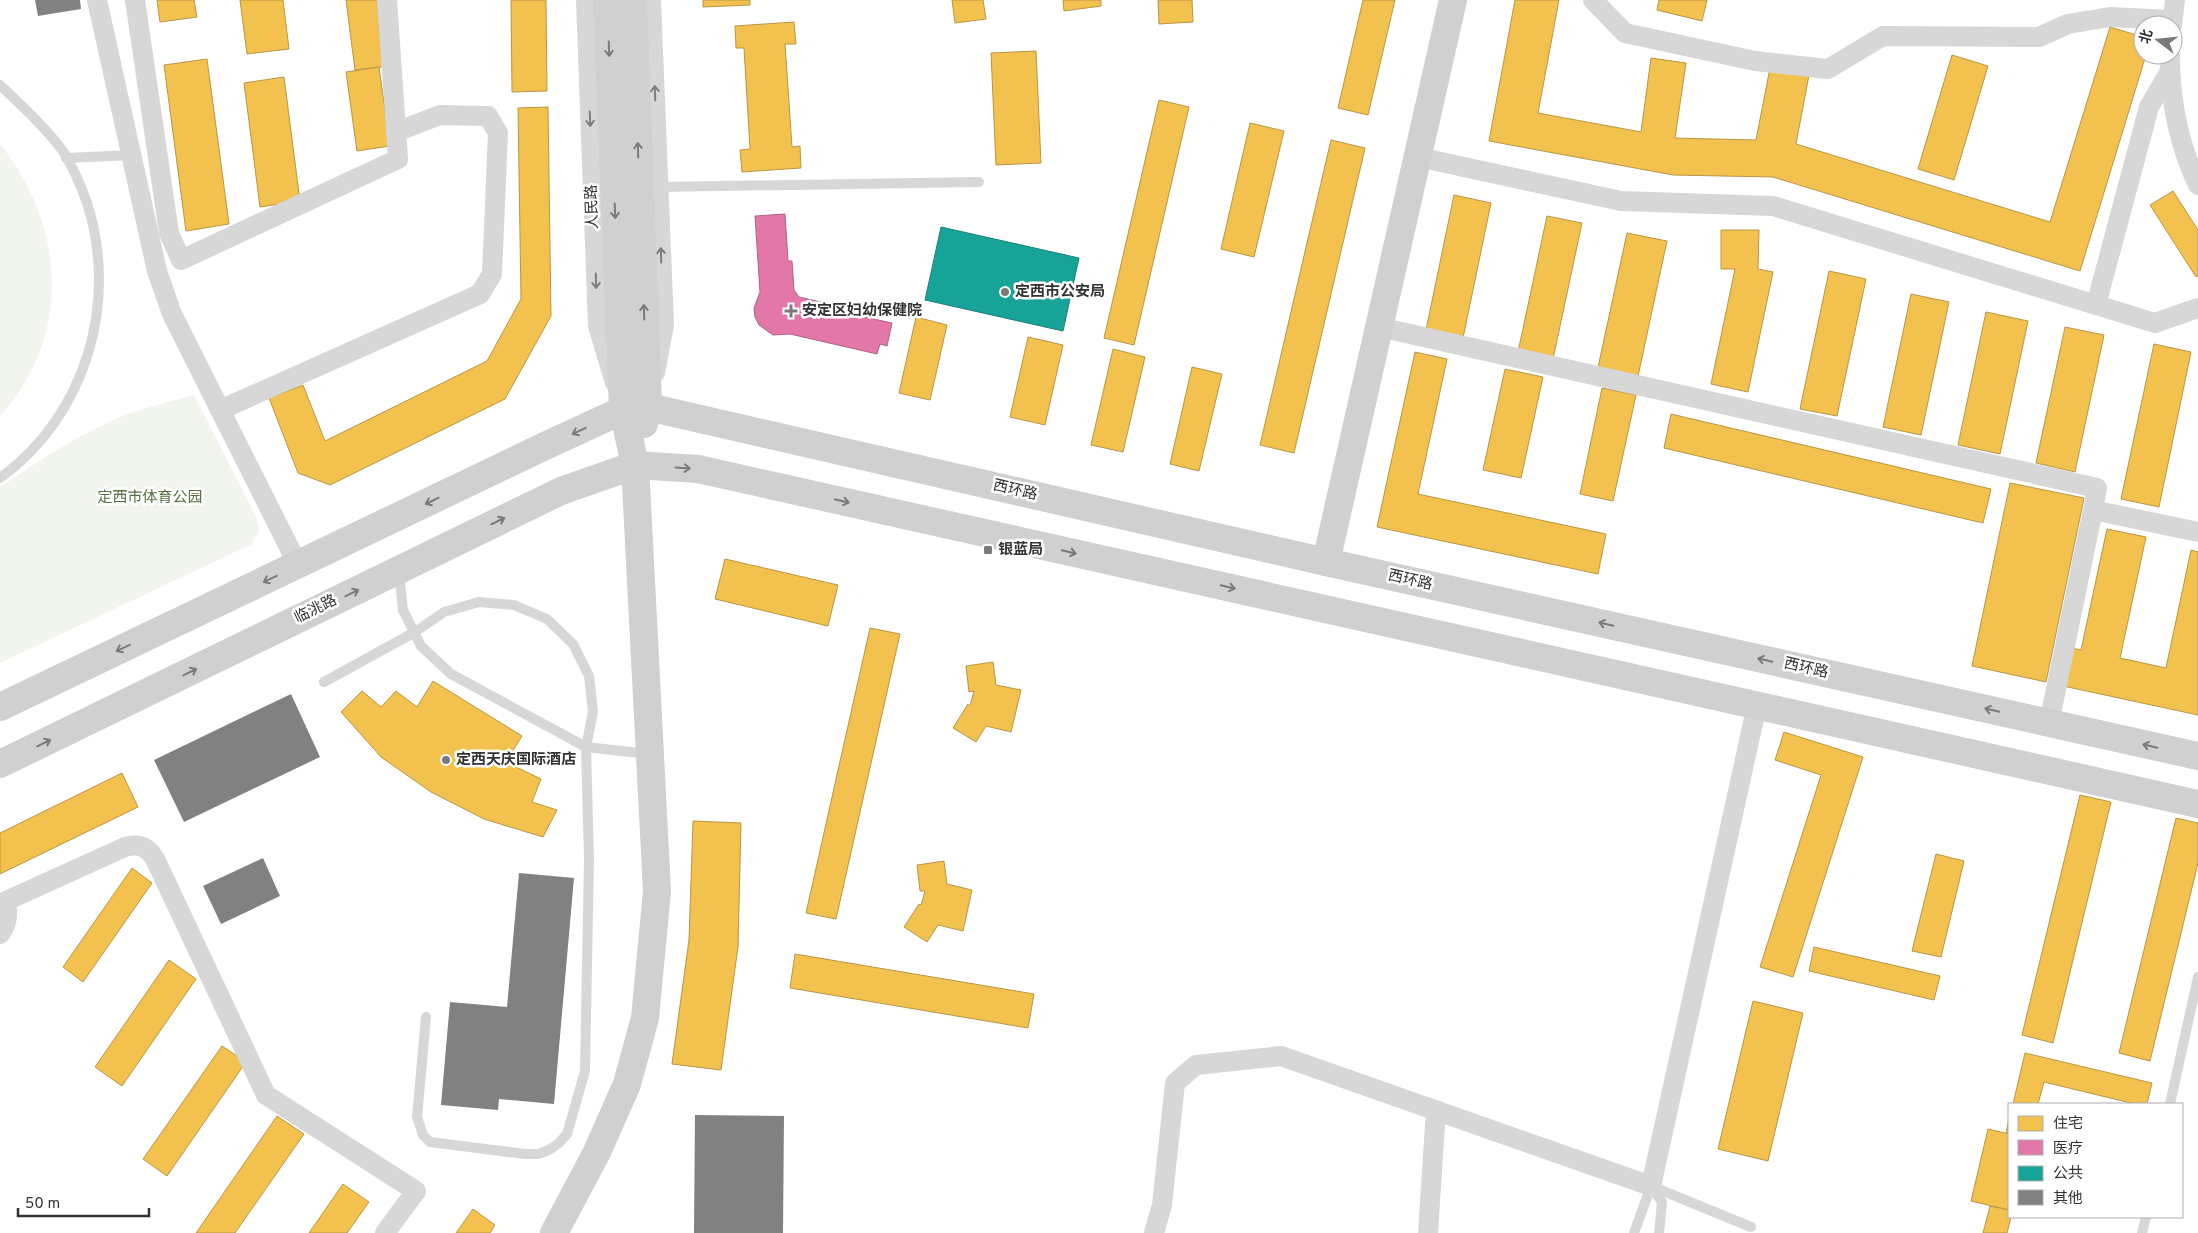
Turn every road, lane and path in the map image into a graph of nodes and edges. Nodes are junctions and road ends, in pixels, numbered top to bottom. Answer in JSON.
{"nodes":[{"id":1,"x":97,"y":0,"type":"edge"},
{"id":2,"x":135,"y":0,"type":"edge"},
{"id":3,"x":387,"y":0,"type":"edge"},
{"id":4,"x":586,"y":0,"type":"edge"},
{"id":5,"x":607,"y":0,"type":"edge"},
{"id":6,"x":633,"y":0,"type":"edge"},
{"id":7,"x":651,"y":0,"type":"edge"},
{"id":8,"x":1453,"y":0,"type":"edge"},
{"id":9,"x":1593,"y":0,"type":"edge"},
{"id":10,"x":2175,"y":0,"type":"edge"},
{"id":11,"x":2173,"y":15,"type":"edge"},
{"id":12,"x":2133,"y":19,"type":"edge"},
{"id":13,"x":2169,"y":65,"type":"edge"},
{"id":14,"x":2170,"y":65,"type":"edge"},
{"id":15,"x":0,"y":85,"type":"edge"},
{"id":16,"x":396,"y":132,"type":"junction"},
{"id":17,"x":131,"y":155,"type":"junction"},
{"id":18,"x":66,"y":158,"type":"junction"},
{"id":19,"x":1418,"y":158,"type":"junction"},
{"id":20,"x":979,"y":182,"type":"dead end"},
{"id":21,"x":2198,"y":185,"type":"edge"},
{"id":22,"x":658,"y":187,"type":"junction"},
{"id":23,"x":2096,"y":305,"type":"junction"},
{"id":24,"x":2198,"y":308,"type":"edge"},
{"id":25,"x":1380,"y":327,"type":"junction"},
{"id":26,"x":636,"y":409,"type":"junction"},
{"id":27,"x":220,"y":410,"type":"junction"},
{"id":28,"x":634,"y":464,"type":"junction"},
{"id":29,"x":0,"y":478,"type":"edge"},
{"id":30,"x":2093,"y":510,"type":"junction"},
{"id":31,"x":2198,"y":532,"type":"edge"},
{"id":32,"x":1326,"y":562,"type":"junction"},
{"id":33,"x":298,"y":565,"type":"junction"},
{"id":34,"x":398,"y":570,"type":"junction"},
{"id":35,"x":414,"y":632,"type":"junction"},
{"id":36,"x":324,"y":682,"type":"dead end"},
{"id":37,"x":1757,"y":705,"type":"junction"},
{"id":38,"x":0,"y":707,"type":"edge"},
{"id":39,"x":2049,"y":723,"type":"junction"},
{"id":40,"x":586,"y":747,"type":"junction"},
{"id":41,"x":650,"y":754,"type":"junction"},
{"id":42,"x":2198,"y":756,"type":"edge"},
{"id":43,"x":0,"y":764,"type":"edge"},
{"id":44,"x":2198,"y":804,"type":"edge"},
{"id":45,"x":0,"y":934,"type":"edge"},
{"id":46,"x":2198,"y":977,"type":"edge"},
{"id":47,"x":426,"y":1017,"type":"dead end"},
{"id":48,"x":2170,"y":1103,"type":"edge"},
{"id":49,"x":1436,"y":1110,"type":"junction"},
{"id":50,"x":1651,"y":1186,"type":"junction"},
{"id":51,"x":2146,"y":1218,"type":"edge"},
{"id":52,"x":1751,"y":1227,"type":"dead end"},
{"id":53,"x":385,"y":1233,"type":"edge"},
{"id":54,"x":554,"y":1233,"type":"edge"},
{"id":55,"x":1154,"y":1233,"type":"edge"},
{"id":56,"x":1428,"y":1233,"type":"edge"},
{"id":57,"x":1634,"y":1233,"type":"edge"},
{"id":58,"x":1659,"y":1233,"type":"edge"},
{"id":59,"x":2142,"y":1233,"type":"edge"}],
"edges":[{"from":1,"to":17,"type":"street"},
{"from":2,"to":16,"type":"street"},
{"from":3,"to":16,"type":"street"},
{"from":4,"to":26,"type":"street","name":"人民路","one_way":true},
{"from":5,"to":26,"type":"main road","name":"人民路","one_way":true},
{"from":26,"to":6,"type":"main road","name":"人民路","one_way":true},
{"from":22,"to":7,"type":"street","name":"人民路","one_way":true},
{"from":8,"to":19,"type":"main road"},
{"from":9,"to":12,"type":"street"},
{"from":10,"to":11,"type":"street"},
{"from":13,"to":23,"type":"street"},
{"from":14,"to":21,"type":"street"},
{"from":15,"to":18,"type":"lane"},
{"from":16,"to":27,"type":"street"},
{"from":17,"to":18,"type":"lane"},
{"from":17,"to":27,"type":"street"},
{"from":18,"to":29,"type":"lane"},
{"from":19,"to":23,"type":"street"},
{"from":19,"to":25,"type":"main road"},
{"from":20,"to":22,"type":"lane"},
{"from":26,"to":22,"type":"street","name":"人民路","one_way":true},
{"from":23,"to":24,"type":"street"},
{"from":25,"to":30,"type":"street"},
{"from":25,"to":32,"type":"main road"},
{"from":26,"to":28,"type":"main road","name":"人民路"},
{"from":26,"to":32,"type":"main road","name":"西环路"},
{"from":26,"to":33,"type":"main road","one_way":true},
{"from":27,"to":33,"type":"street"},
{"from":34,"to":28,"type":"main road","name":"临洮路","one_way":true},
{"from":28,"to":37,"type":"main road","one_way":true},
{"from":28,"to":41,"type":"main road","name":"人民路"},
{"from":30,"to":31,"type":"street"},
{"from":30,"to":39,"type":"street"},
{"from":39,"to":32,"type":"main road","name":"西环路","one_way":true},
{"from":33,"to":38,"type":"main road","one_way":true},
{"from":34,"to":35,"type":"lane"},
{"from":43,"to":34,"type":"main road","name":"临洮路","one_way":true},
{"from":35,"to":36,"type":"lane"},
{"from":35,"to":40,"type":"lane"},
{"from":35,"to":40,"type":"lane"},
{"from":37,"to":44,"type":"main road"},
{"from":37,"to":50,"type":"street"},
{"from":42,"to":39,"type":"main road","name":"西环路","one_way":true},
{"from":40,"to":41,"type":"lane"},
{"from":40,"to":47,"type":"lane"},
{"from":41,"to":54,"type":"main road","name":"人民路"},
{"from":45,"to":53,"type":"street"},
{"from":46,"to":48,"type":"lane"},
{"from":49,"to":50,"type":"street"},
{"from":49,"to":55,"type":"street"},
{"from":49,"to":56,"type":"street"},
{"from":50,"to":52,"type":"lane"},
{"from":50,"to":57,"type":"lane"},
{"from":50,"to":58,"type":"lane"},
{"from":51,"to":59,"type":"lane"}]}
